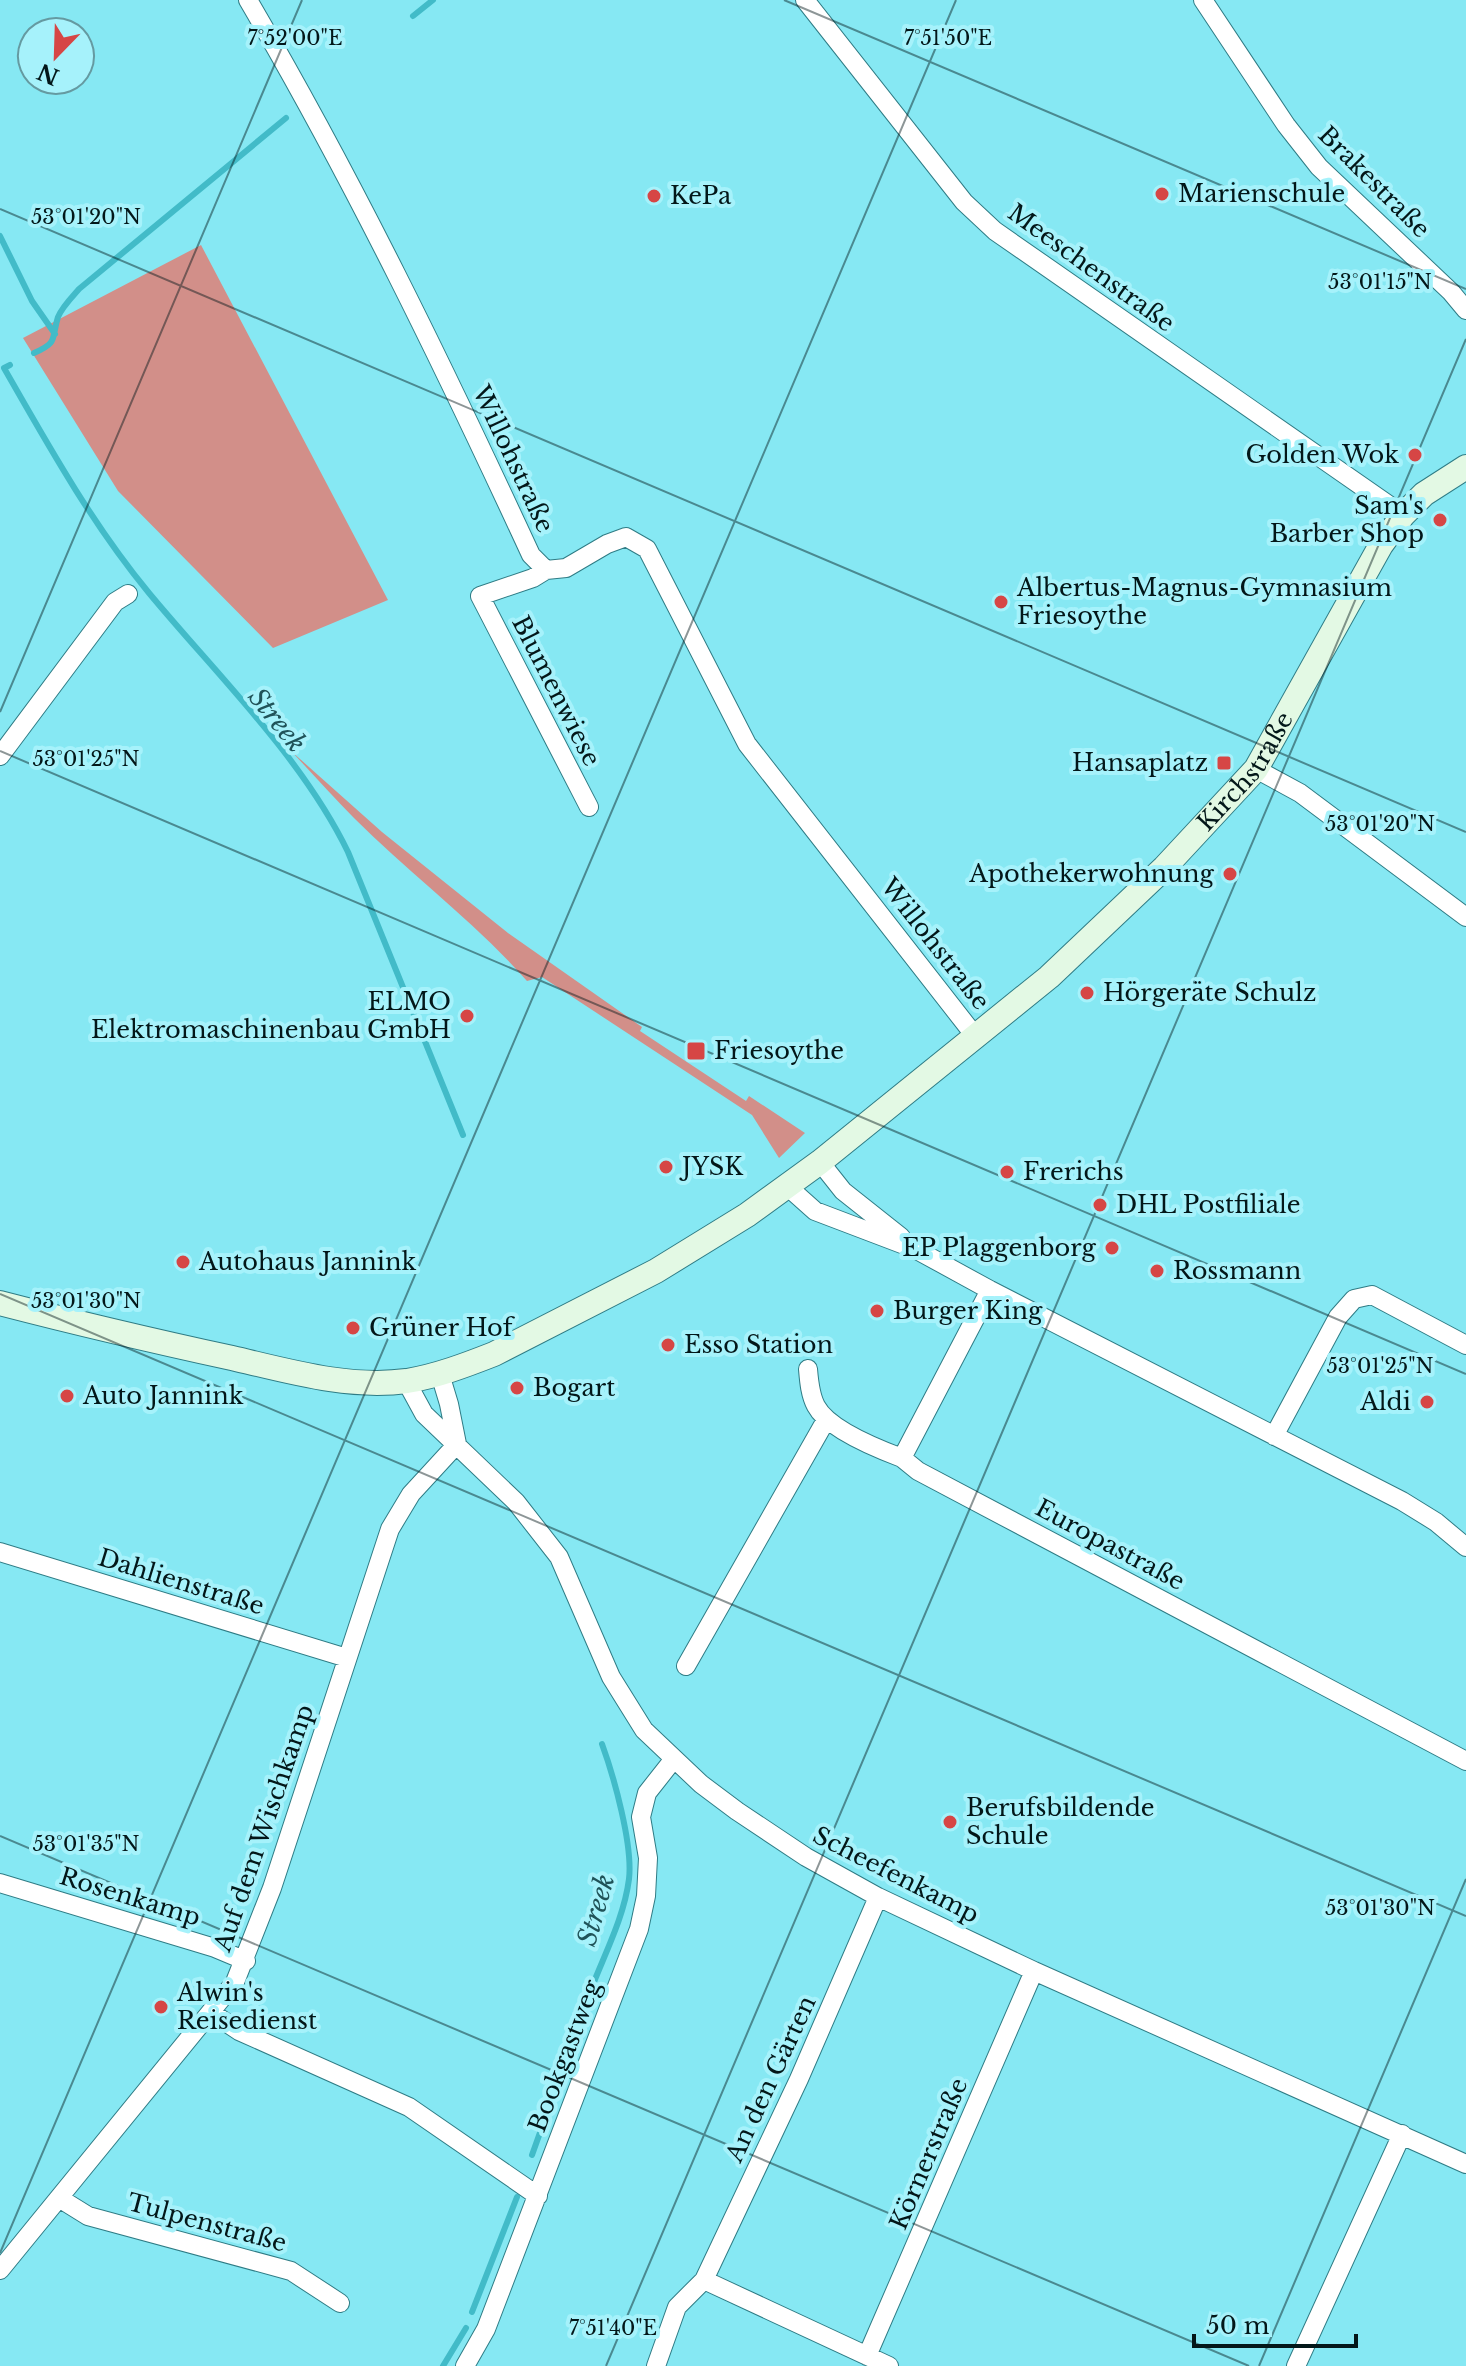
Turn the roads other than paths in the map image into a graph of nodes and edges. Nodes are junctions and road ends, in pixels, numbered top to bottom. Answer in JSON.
{"nodes":[{"id":1,"x":248,"y":0,"type":"edge"},
{"id":2,"x":805,"y":0,"type":"edge"},
{"id":3,"x":1203,"y":0,"type":"edge"},
{"id":4,"x":1466,"y":310,"type":"edge"},
{"id":5,"x":1466,"y":467,"type":"edge"},
{"id":6,"x":1403,"y":515,"type":"junction"},
{"id":7,"x":546,"y":570,"type":"junction"},
{"id":8,"x":128,"y":594,"type":"dead end"},
{"id":9,"x":0,"y":756,"type":"edge"},
{"id":10,"x":1256,"y":769,"type":"junction"},
{"id":11,"x":589,"y":807,"type":"dead end"},
{"id":12,"x":1466,"y":917,"type":"edge"},
{"id":13,"x":975,"y":1036,"type":"junction"},
{"id":14,"x":820,"y":1162,"type":"junction"},
{"id":15,"x":787,"y":1186,"type":"junction"},
{"id":16,"x":915,"y":1249,"type":"junction"},
{"id":17,"x":990,"y":1290,"type":"junction"},
{"id":18,"x":0,"y":1303,"type":"edge"},
{"id":19,"x":1466,"y":1345,"type":"edge"},
{"id":20,"x":808,"y":1369,"type":"dead end"},
{"id":21,"x":440,"y":1374,"type":"junction"},
{"id":22,"x":406,"y":1381,"type":"junction"},
{"id":23,"x":826,"y":1420,"type":"junction"},
{"id":24,"x":1274,"y":1436,"type":"junction"},
{"id":25,"x":457,"y":1444,"type":"junction"},
{"id":26,"x":902,"y":1458,"type":"junction"},
{"id":27,"x":1466,"y":1547,"type":"edge"},
{"id":28,"x":0,"y":1552,"type":"edge"},
{"id":29,"x":347,"y":1658,"type":"junction"},
{"id":30,"x":686,"y":1666,"type":"dead end"},
{"id":31,"x":673,"y":1760,"type":"junction"},
{"id":32,"x":1466,"y":1761,"type":"edge"},
{"id":33,"x":0,"y":1883,"type":"edge"},
{"id":34,"x":878,"y":1897,"type":"junction"},
{"id":35,"x":246,"y":1961,"type":"junction"},
{"id":36,"x":1034,"y":1971,"type":"junction"},
{"id":37,"x":212,"y":2013,"type":"junction"},
{"id":38,"x":1402,"y":2134,"type":"junction"},
{"id":39,"x":1466,"y":2164,"type":"edge"},
{"id":40,"x":538,"y":2196,"type":"junction"},
{"id":41,"x":59,"y":2198,"type":"junction"},
{"id":42,"x":0,"y":2270,"type":"edge"},
{"id":43,"x":704,"y":2280,"type":"junction"},
{"id":44,"x":340,"y":2303,"type":"dead end"},
{"id":45,"x":867,"y":2356,"type":"junction"},
{"id":46,"x":465,"y":2366,"type":"edge"},
{"id":47,"x":656,"y":2366,"type":"edge"},
{"id":48,"x":889,"y":2366,"type":"edge"},
{"id":49,"x":1296,"y":2366,"type":"edge"}],
"edges":[{"from":1,"to":7,"type":"street","name":"Willohstraße"},
{"from":2,"to":6,"type":"street","name":"Meeschenstraße"},
{"from":3,"to":4,"type":"street","name":"Brakestraße"},
{"from":5,"to":6,"type":"street","name":"Kirchstraße"},
{"from":6,"to":10,"type":"street","name":"Kirchstraße"},
{"from":7,"to":11,"type":"street","name":"Blumenwiese"},
{"from":7,"to":13,"type":"street","name":"Willohstraße"},
{"from":8,"to":9,"type":"street"},
{"from":10,"to":12,"type":"street"},
{"from":10,"to":13,"type":"street","name":"Kirchstraße"},
{"from":13,"to":14,"type":"street","name":"Kirchstraße"},
{"from":14,"to":15,"type":"street","name":"Kirchstraße"},
{"from":14,"to":16,"type":"street"},
{"from":15,"to":16,"type":"street"},
{"from":15,"to":21,"type":"street"},
{"from":16,"to":17,"type":"street"},
{"from":17,"to":24,"type":"street"},
{"from":17,"to":26,"type":"street"},
{"from":18,"to":22,"type":"street"},
{"from":19,"to":24,"type":"street"},
{"from":20,"to":23,"type":"street"},
{"from":21,"to":22,"type":"street"},
{"from":21,"to":25,"type":"street"},
{"from":22,"to":25,"type":"street","name":"Scheefenkamp"},
{"from":23,"to":26,"type":"street","name":"Europastraße"},
{"from":23,"to":30,"type":"street"},
{"from":24,"to":27,"type":"street"},
{"from":25,"to":29,"type":"street","name":"Auf dem Wischkamp"},
{"from":25,"to":31,"type":"street","name":"Scheefenkamp"},
{"from":26,"to":32,"type":"street","name":"Europastraße"},
{"from":28,"to":29,"type":"street","name":"Dahlienstraße"},
{"from":29,"to":35,"type":"street","name":"Auf dem Wischkamp"},
{"from":31,"to":34,"type":"street","name":"Scheefenkamp"},
{"from":31,"to":40,"type":"street","name":"Bookgastweg"},
{"from":33,"to":35,"type":"street","name":"Rosenkamp"},
{"from":34,"to":36,"type":"street","name":"Scheefenkamp"},
{"from":34,"to":43,"type":"street","name":"An den Gärten"},
{"from":35,"to":37,"type":"street","name":"Auf dem Wischkamp"},
{"from":36,"to":38,"type":"street","name":"Scheefenkamp"},
{"from":36,"to":45,"type":"street","name":"Körnerstraße"},
{"from":37,"to":40,"type":"street"},
{"from":37,"to":41,"type":"street","name":"Auf dem Wischkamp"},
{"from":38,"to":39,"type":"street","name":"Scheefenkamp"},
{"from":38,"to":49,"type":"street"},
{"from":40,"to":46,"type":"street","name":"Bookgastweg"},
{"from":41,"to":42,"type":"street","name":"Auf dem Wischkamp"},
{"from":41,"to":44,"type":"street","name":"Tulpenstraße"},
{"from":43,"to":45,"type":"street"},
{"from":43,"to":47,"type":"street","name":"An den Gärten"},
{"from":45,"to":48,"type":"street"}]}
